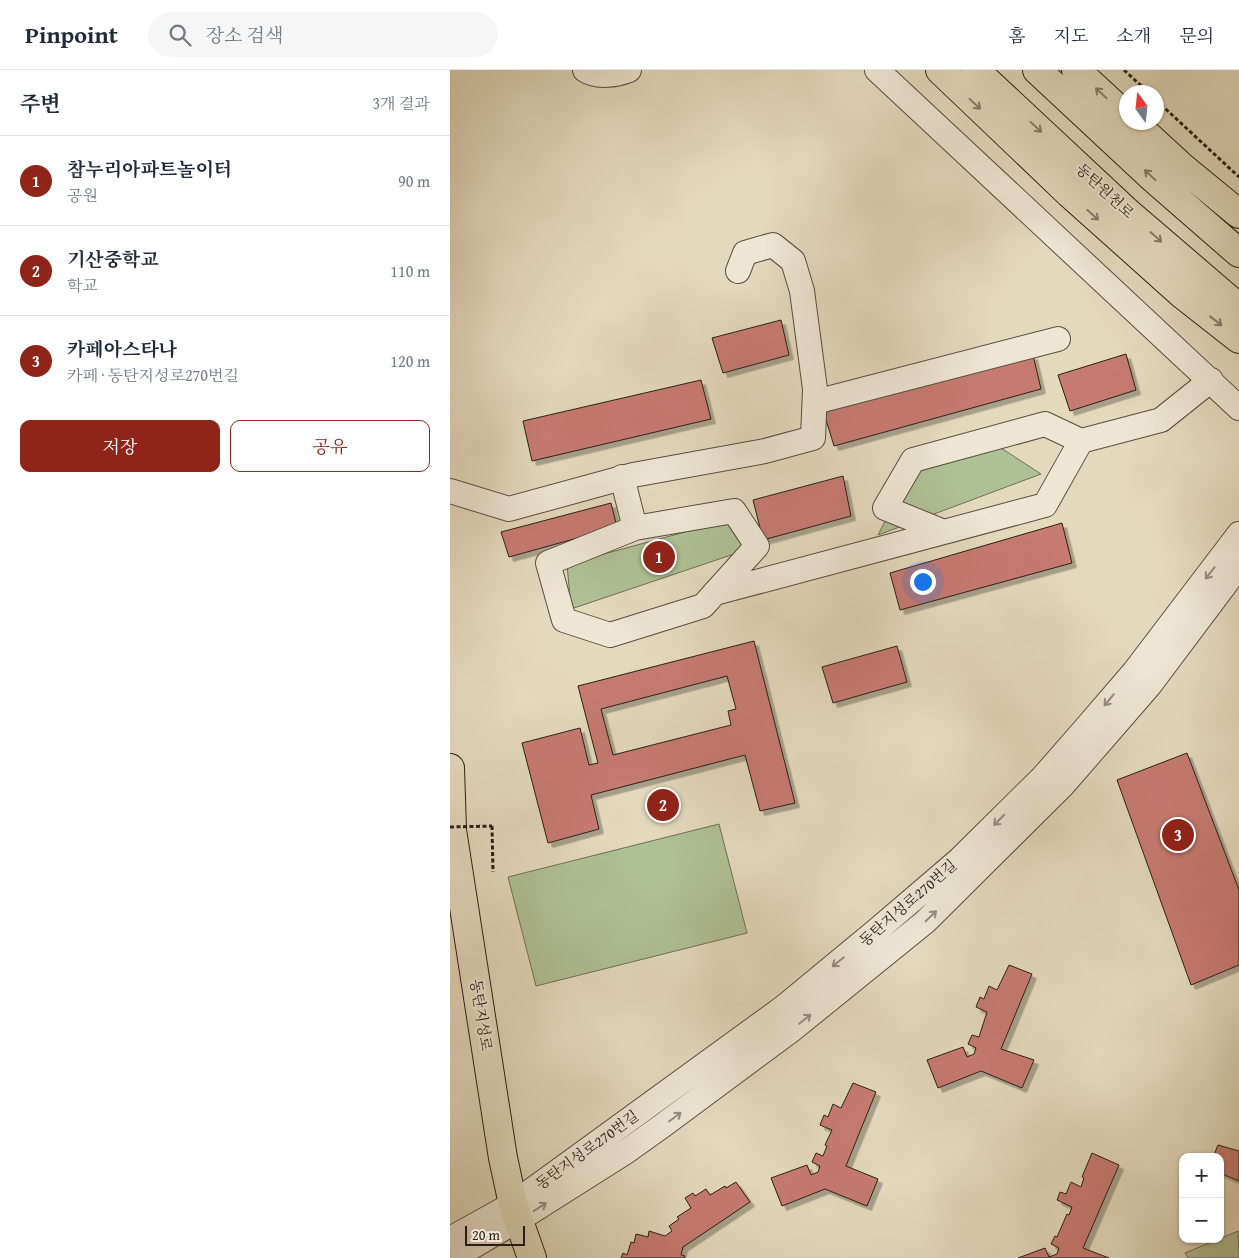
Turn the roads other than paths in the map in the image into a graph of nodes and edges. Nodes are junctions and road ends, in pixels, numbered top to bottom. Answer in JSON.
{"nodes":[{"id":1,"x":585,"y":70,"type":"edge"},
{"id":2,"x":629,"y":70,"type":"edge"},
{"id":3,"x":877,"y":70,"type":"edge"},
{"id":4,"x":940,"y":70,"type":"edge"},
{"id":5,"x":976,"y":70,"type":"edge"},
{"id":6,"x":1037,"y":70,"type":"edge"},
{"id":7,"x":1076,"y":70,"type":"edge"},
{"id":8,"x":1119,"y":110,"type":"edge"},
{"id":9,"x":1142,"y":130,"type":"edge"},
{"id":10,"x":1239,"y":214,"type":"edge"},
{"id":11,"x":1239,"y":253,"type":"edge"},
{"id":12,"x":738,"y":271,"type":"dead end"},
{"id":13,"x":1239,"y":308,"type":"edge"},
{"id":14,"x":1058,"y":339,"type":"dead end"},
{"id":15,"x":1239,"y":339,"type":"edge"},
{"id":16,"x":1211,"y":380,"type":"junction"},
{"id":17,"x":815,"y":402,"type":"junction"},
{"id":18,"x":1239,"y":408,"type":"edge"},
{"id":19,"x":1081,"y":440,"type":"junction"},
{"id":20,"x":622,"y":477,"type":"junction"},
{"id":21,"x":450,"y":491,"type":"edge"},
{"id":22,"x":636,"y":528,"type":"junction"},
{"id":23,"x":944,"y":532,"type":"junction"},
{"id":24,"x":1239,"y":534,"type":"edge"},
{"id":25,"x":1239,"y":566,"type":"edge"},
{"id":26,"x":715,"y":593,"type":"junction"},
{"id":27,"x":450,"y":768,"type":"edge"},
{"id":28,"x":516,"y":1212,"type":"junction"},
{"id":29,"x":450,"y":1239,"type":"edge"},
{"id":30,"x":453,"y":1258,"type":"edge"},
{"id":31,"x":532,"y":1258,"type":"edge"}],
"edges":[{"from":1,"to":2,"type":"street"},
{"from":3,"to":16,"type":"street"},
{"from":4,"to":15,"type":"main road","one_way":true},
{"from":5,"to":13,"type":"main road","name":"동탄원천로","one_way":true},
{"from":11,"to":6,"type":"main road","one_way":true},
{"from":8,"to":7,"type":"main road","one_way":true},
{"from":9,"to":10,"type":"main road"},
{"from":12,"to":17,"type":"street"},
{"from":14,"to":17,"type":"street"},
{"from":16,"to":18,"type":"street"},
{"from":16,"to":19,"type":"street"},
{"from":17,"to":20,"type":"street"},
{"from":19,"to":23,"type":"street"},
{"from":19,"to":23,"type":"street"},
{"from":20,"to":21,"type":"street"},
{"from":20,"to":22,"type":"street"},
{"from":22,"to":26,"type":"street"},
{"from":22,"to":26,"type":"street"},
{"from":23,"to":26,"type":"street"},
{"from":24,"to":28,"type":"street","name":"동탄지성로270번길","one_way":true},
{"from":28,"to":25,"type":"street","one_way":true},
{"from":27,"to":28,"type":"main road","name":"동탄지성로"},
{"from":28,"to":29,"type":"street"},
{"from":28,"to":30,"type":"street"},
{"from":28,"to":31,"type":"main road","name":"동탄지성로"}]}
